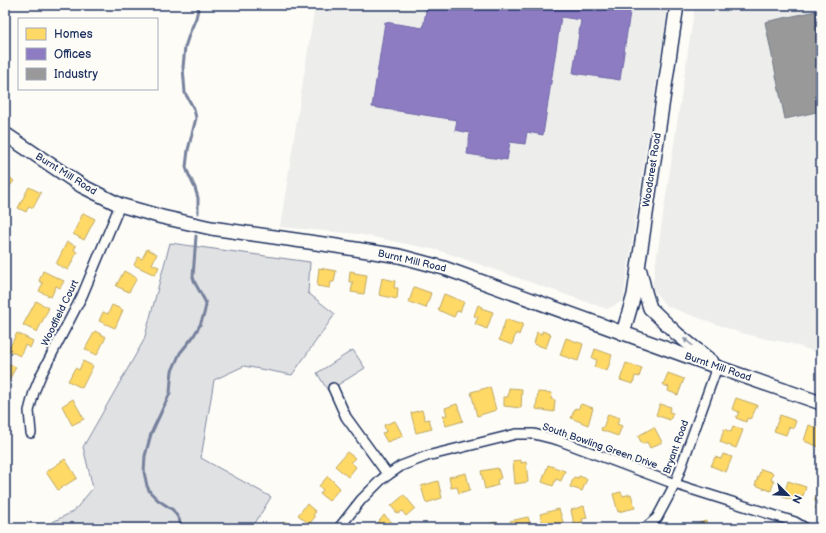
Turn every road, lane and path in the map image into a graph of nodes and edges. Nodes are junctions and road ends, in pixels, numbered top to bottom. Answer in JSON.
{"nodes":[{"id":1,"x":677,"y":5,"type":"edge"},
{"id":2,"x":5,"y":134,"type":"edge"},
{"id":3,"x":120,"y":205,"type":"junction"},
{"id":4,"x":638,"y":262,"type":"junction"},
{"id":5,"x":623,"y":333,"type":"junction"},
{"id":6,"x":717,"y":367,"type":"junction"},
{"id":7,"x":333,"y":388,"type":"dead end"},
{"id":8,"x":821,"y":403,"type":"edge"},
{"id":9,"x":31,"y":433,"type":"dead end"},
{"id":10,"x":388,"y":475,"type":"junction"},
{"id":11,"x":675,"y":484,"type":"junction"},
{"id":12,"x":339,"y":528,"type":"edge"},
{"id":13,"x":645,"y":528,"type":"edge"},
{"id":14,"x":805,"y":528,"type":"edge"}],
"edges":[{"from":1,"to":4,"type":"main road","name":"Woodcrest Road"},
{"from":2,"to":3,"type":"main road","name":"Burnt Mill Road"},
{"from":3,"to":5,"type":"main road","name":"Burnt Mill Road"},
{"from":3,"to":9,"type":"street","name":"Woodfield Court"},
{"from":4,"to":5,"type":"main road","name":"Woodcrest Road"},
{"from":6,"to":4,"type":"main road","one_way":true},
{"from":5,"to":6,"type":"main road","name":"Burnt Mill Road"},
{"from":6,"to":8,"type":"main road","name":"Burnt Mill Road"},
{"from":6,"to":11,"type":"street","name":"Bryant Road"},
{"from":7,"to":10,"type":"street"},
{"from":10,"to":11,"type":"street","name":"South Bowling Green Drive"},
{"from":10,"to":12,"type":"street","name":"South Bowling Green Drive"},
{"from":11,"to":13,"type":"street","name":"Bryant Road"},
{"from":11,"to":14,"type":"street","name":"South Bowling Green Drive"}]}
